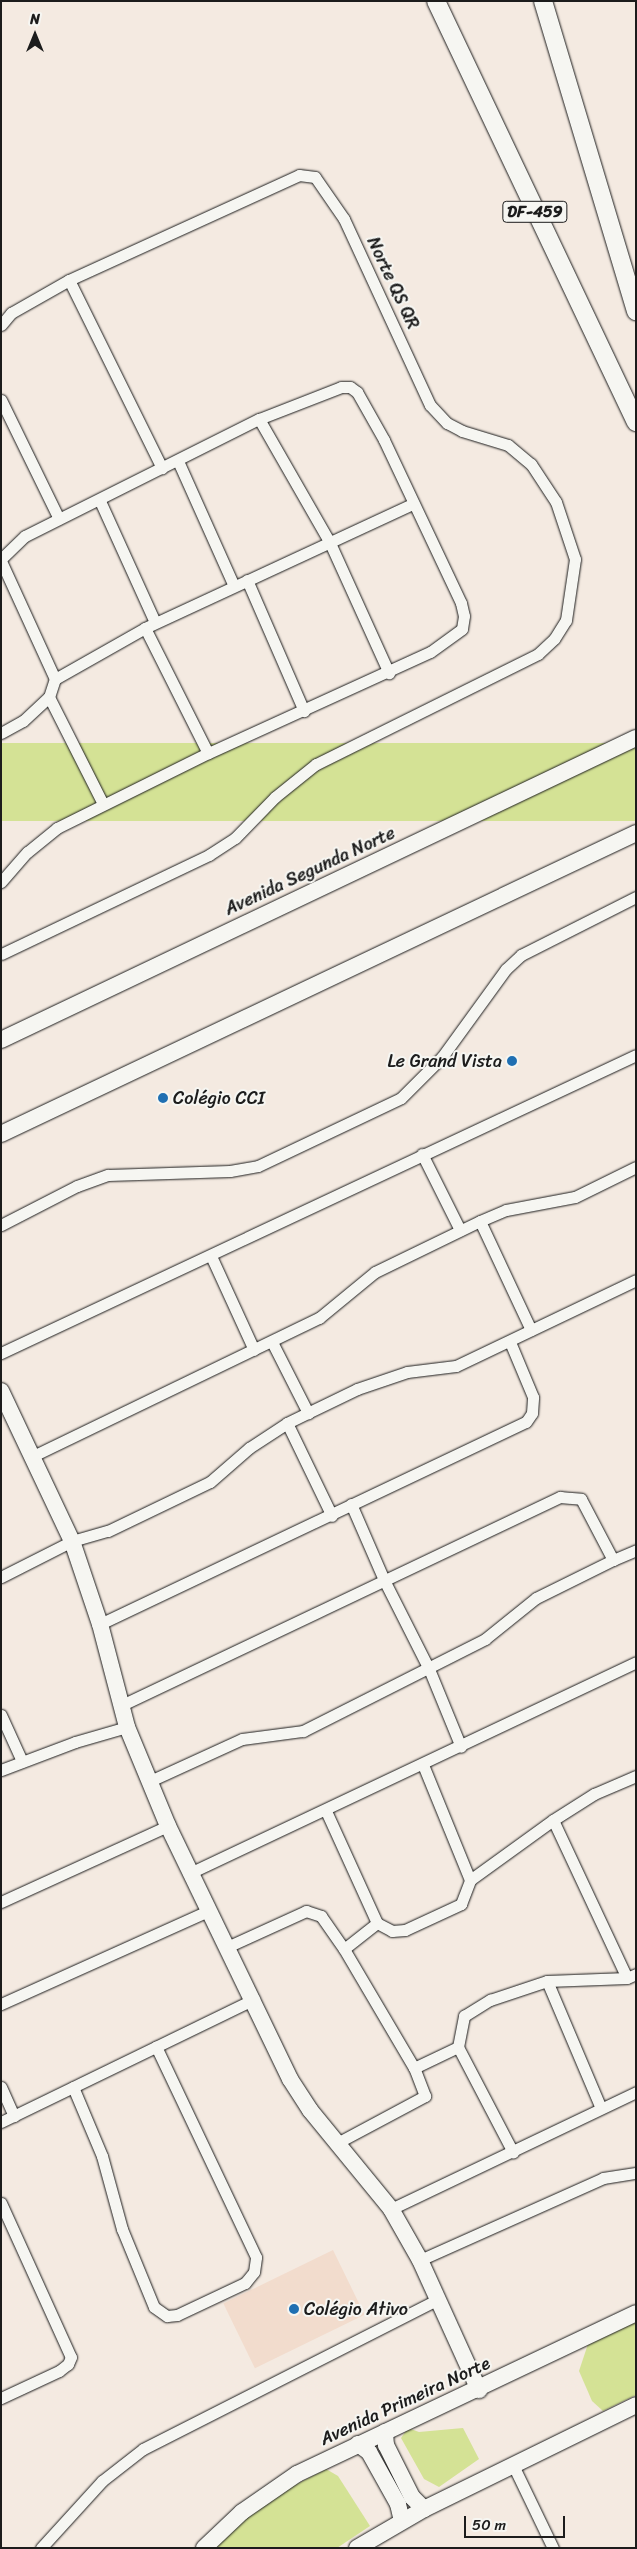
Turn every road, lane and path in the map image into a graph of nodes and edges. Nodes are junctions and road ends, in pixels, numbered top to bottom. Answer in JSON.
{"nodes":[{"id":1,"x":436,"y":1,"type":"edge"},
{"id":2,"x":543,"y":1,"type":"edge"},
{"id":3,"x":69,"y":280,"type":"junction"},
{"id":4,"x":636,"y":311,"type":"edge"},
{"id":5,"x":1,"y":325,"type":"edge"},
{"id":6,"x":1,"y":400,"type":"edge"},
{"id":7,"x":259,"y":419,"type":"junction"},
{"id":8,"x":636,"y":422,"type":"edge"},
{"id":9,"x":178,"y":461,"type":"junction"},
{"id":10,"x":162,"y":468,"type":"junction"},
{"id":11,"x":100,"y":501,"type":"junction"},
{"id":12,"x":412,"y":504,"type":"junction"},
{"id":13,"x":59,"y":518,"type":"junction"},
{"id":14,"x":330,"y":543,"type":"junction"},
{"id":15,"x":1,"y":560,"type":"edge"},
{"id":16,"x":247,"y":580,"type":"junction"},
{"id":17,"x":234,"y":586,"type":"junction"},
{"id":18,"x":150,"y":625,"type":"junction"},
{"id":19,"x":389,"y":672,"type":"junction"},
{"id":20,"x":55,"y":679,"type":"junction"},
{"id":21,"x":49,"y":697,"type":"junction"},
{"id":22,"x":304,"y":711,"type":"junction"},
{"id":23,"x":1,"y":733,"type":"edge"},
{"id":24,"x":636,"y":738,"type":"edge"},
{"id":25,"x":208,"y":753,"type":"junction"},
{"id":26,"x":102,"y":804,"type":"junction"},
{"id":27,"x":636,"y":833,"type":"edge"},
{"id":28,"x":2,"y":880,"type":"edge"},
{"id":29,"x":636,"y":897,"type":"edge"},
{"id":30,"x":1,"y":954,"type":"edge"},
{"id":31,"x":1,"y":1040,"type":"edge"},
{"id":32,"x":636,"y":1056,"type":"edge"},
{"id":33,"x":1,"y":1134,"type":"edge"},
{"id":34,"x":422,"y":1154,"type":"junction"},
{"id":35,"x":636,"y":1167,"type":"edge"},
{"id":36,"x":480,"y":1221,"type":"junction"},
{"id":37,"x":1,"y":1224,"type":"edge"},
{"id":38,"x":460,"y":1230,"type":"junction"},
{"id":39,"x":211,"y":1256,"type":"junction"},
{"id":40,"x":636,"y":1280,"type":"edge"},
{"id":41,"x":531,"y":1330,"type":"junction"},
{"id":42,"x":272,"y":1342,"type":"junction"},
{"id":43,"x":510,"y":1342,"type":"junction"},
{"id":44,"x":254,"y":1350,"type":"junction"},
{"id":45,"x":1,"y":1353,"type":"edge"},
{"id":46,"x":1,"y":1391,"type":"edge"},
{"id":47,"x":308,"y":1413,"type":"junction"},
{"id":48,"x":287,"y":1424,"type":"junction"},
{"id":49,"x":33,"y":1456,"type":"junction"},
{"id":50,"x":351,"y":1504,"type":"junction"},
{"id":51,"x":332,"y":1516,"type":"junction"},
{"id":52,"x":72,"y":1541,"type":"junction"},
{"id":53,"x":636,"y":1550,"type":"edge"},
{"id":54,"x":614,"y":1560,"type":"junction"},
{"id":55,"x":1,"y":1577,"type":"edge"},
{"id":56,"x":384,"y":1580,"type":"junction"},
{"id":57,"x":100,"y":1624,"type":"junction"},
{"id":58,"x":636,"y":1662,"type":"edge"},
{"id":59,"x":429,"y":1670,"type":"junction"},
{"id":60,"x":124,"y":1704,"type":"junction"},
{"id":61,"x":1,"y":1715,"type":"edge"},
{"id":62,"x":127,"y":1727,"type":"junction"},
{"id":63,"x":460,"y":1747,"type":"junction"},
{"id":64,"x":22,"y":1761,"type":"junction"},
{"id":65,"x":423,"y":1765,"type":"junction"},
{"id":66,"x":1,"y":1770,"type":"edge"},
{"id":67,"x":636,"y":1776,"type":"edge"},
{"id":68,"x":150,"y":1781,"type":"junction"},
{"id":69,"x":326,"y":1811,"type":"junction"},
{"id":70,"x":553,"y":1820,"type":"junction"},
{"id":71,"x":168,"y":1826,"type":"junction"},
{"id":72,"x":192,"y":1872,"type":"junction"},
{"id":73,"x":470,"y":1880,"type":"junction"},
{"id":74,"x":1,"y":1902,"type":"edge"},
{"id":75,"x":210,"y":1910,"type":"junction"},
{"id":76,"x":377,"y":1923,"type":"junction"},
{"id":77,"x":227,"y":1947,"type":"junction"},
{"id":78,"x":344,"y":1949,"type":"junction"},
{"id":79,"x":632,"y":1976,"type":"edge"},
{"id":80,"x":547,"y":1981,"type":"junction"},
{"id":81,"x":252,"y":2000,"type":"junction"},
{"id":82,"x":1,"y":2004,"type":"edge"},
{"id":83,"x":156,"y":2046,"type":"junction"},
{"id":84,"x":458,"y":2046,"type":"junction"},
{"id":85,"x":414,"y":2068,"type":"junction"},
{"id":86,"x":1,"y":2087,"type":"edge"},
{"id":87,"x":73,"y":2087,"type":"junction"},
{"id":88,"x":636,"y":2092,"type":"edge"},
{"id":89,"x":601,"y":2108,"type":"junction"},
{"id":90,"x":14,"y":2116,"type":"junction"},
{"id":91,"x":1,"y":2122,"type":"edge"},
{"id":92,"x":337,"y":2143,"type":"junction"},
{"id":93,"x":512,"y":2152,"type":"junction"},
{"id":94,"x":636,"y":2173,"type":"edge"},
{"id":95,"x":1,"y":2203,"type":"edge"},
{"id":96,"x":391,"y":2209,"type":"junction"},
{"id":97,"x":420,"y":2260,"type":"junction"},
{"id":98,"x":437,"y":2300,"type":"junction"},
{"id":99,"x":636,"y":2313,"type":"edge"},
{"id":100,"x":480,"y":2390,"type":"junction"},
{"id":101,"x":1,"y":2398,"type":"edge"},
{"id":102,"x":636,"y":2405,"type":"edge"},
{"id":103,"x":385,"y":2432,"type":"junction"},
{"id":104,"x":358,"y":2444,"type":"junction"},
{"id":105,"x":513,"y":2465,"type":"junction"},
{"id":106,"x":424,"y":2508,"type":"junction"},
{"id":107,"x":402,"y":2521,"type":"junction"},
{"id":108,"x":41,"y":2548,"type":"edge"},
{"id":109,"x":204,"y":2548,"type":"edge"},
{"id":110,"x":357,"y":2548,"type":"edge"},
{"id":111,"x":553,"y":2548,"type":"edge"}],
"edges":[{"from":1,"to":8,"type":"main road","number":"DF-459"},
{"from":2,"to":4,"type":"main road"},
{"from":3,"to":5,"type":"street","name":"Norte QS QR"},
{"from":3,"to":10,"type":"street"},
{"from":3,"to":30,"type":"street","name":"Norte QS QR"},
{"from":6,"to":13,"type":"street"},
{"from":7,"to":9,"type":"street"},
{"from":7,"to":12,"type":"street"},
{"from":7,"to":14,"type":"street"},
{"from":9,"to":10,"type":"street"},
{"from":9,"to":17,"type":"street"},
{"from":10,"to":11,"type":"street"},
{"from":11,"to":13,"type":"street"},
{"from":11,"to":18,"type":"street"},
{"from":12,"to":14,"type":"street"},
{"from":12,"to":19,"type":"street"},
{"from":13,"to":15,"type":"street"},
{"from":14,"to":16,"type":"street"},
{"from":14,"to":19,"type":"street"},
{"from":15,"to":20,"type":"street"},
{"from":16,"to":17,"type":"street"},
{"from":16,"to":22,"type":"street"},
{"from":17,"to":18,"type":"street"},
{"from":18,"to":20,"type":"street"},
{"from":18,"to":25,"type":"street"},
{"from":19,"to":22,"type":"street"},
{"from":20,"to":21,"type":"street"},
{"from":21,"to":23,"type":"street"},
{"from":21,"to":26,"type":"street"},
{"from":22,"to":25,"type":"street"},
{"from":24,"to":31,"type":"main road","name":"Avenida Segunda Norte"},
{"from":25,"to":26,"type":"street"},
{"from":26,"to":28,"type":"street"},
{"from":27,"to":33,"type":"main road"},
{"from":29,"to":37,"type":"street"},
{"from":32,"to":34,"type":"street"},
{"from":34,"to":38,"type":"street"},
{"from":34,"to":39,"type":"street"},
{"from":35,"to":36,"type":"street"},
{"from":36,"to":38,"type":"street"},
{"from":36,"to":41,"type":"street"},
{"from":38,"to":42,"type":"street"},
{"from":39,"to":44,"type":"street"},
{"from":39,"to":45,"type":"street"},
{"from":40,"to":41,"type":"street"},
{"from":41,"to":43,"type":"street"},
{"from":42,"to":44,"type":"street"},
{"from":42,"to":47,"type":"street"},
{"from":43,"to":47,"type":"street"},
{"from":43,"to":50,"type":"street"},
{"from":44,"to":49,"type":"street"},
{"from":46,"to":49,"type":"main road"},
{"from":47,"to":48,"type":"street"},
{"from":48,"to":51,"type":"street"},
{"from":48,"to":52,"type":"street"},
{"from":49,"to":52,"type":"main road"},
{"from":50,"to":51,"type":"street"},
{"from":50,"to":56,"type":"street"},
{"from":51,"to":57,"type":"street"},
{"from":52,"to":55,"type":"street"},
{"from":52,"to":57,"type":"main road"},
{"from":53,"to":54,"type":"street"},
{"from":54,"to":56,"type":"street"},
{"from":54,"to":59,"type":"street"},
{"from":56,"to":59,"type":"street"},
{"from":56,"to":60,"type":"street"},
{"from":57,"to":60,"type":"main road"},
{"from":58,"to":63,"type":"street"},
{"from":59,"to":63,"type":"street"},
{"from":59,"to":68,"type":"street"},
{"from":60,"to":62,"type":"main road"},
{"from":61,"to":64,"type":"street"},
{"from":62,"to":64,"type":"street"},
{"from":62,"to":68,"type":"main road"},
{"from":63,"to":65,"type":"street"},
{"from":64,"to":66,"type":"street"},
{"from":65,"to":69,"type":"street"},
{"from":65,"to":73,"type":"street"},
{"from":67,"to":70,"type":"street"},
{"from":68,"to":71,"type":"main road"},
{"from":69,"to":72,"type":"street"},
{"from":69,"to":76,"type":"street"},
{"from":70,"to":73,"type":"street"},
{"from":70,"to":79,"type":"street"},
{"from":71,"to":72,"type":"main road"},
{"from":71,"to":74,"type":"street"},
{"from":72,"to":75,"type":"main road"},
{"from":73,"to":76,"type":"street"},
{"from":75,"to":77,"type":"main road"},
{"from":75,"to":82,"type":"street"},
{"from":76,"to":78,"type":"street"},
{"from":77,"to":78,"type":"street"},
{"from":77,"to":81,"type":"main road"},
{"from":78,"to":85,"type":"street"},
{"from":79,"to":80,"type":"street"},
{"from":80,"to":84,"type":"street"},
{"from":80,"to":89,"type":"street"},
{"from":81,"to":83,"type":"street"},
{"from":81,"to":92,"type":"main road"},
{"from":83,"to":87,"type":"street"},
{"from":83,"to":87,"type":"street"},
{"from":84,"to":85,"type":"street"},
{"from":84,"to":93,"type":"street"},
{"from":85,"to":92,"type":"street"},
{"from":86,"to":90,"type":"street"},
{"from":87,"to":90,"type":"street"},
{"from":88,"to":89,"type":"street"},
{"from":89,"to":93,"type":"street"},
{"from":90,"to":91,"type":"street"},
{"from":92,"to":96,"type":"main road"},
{"from":93,"to":96,"type":"street"},
{"from":94,"to":97,"type":"street"},
{"from":95,"to":101,"type":"street"},
{"from":96,"to":97,"type":"main road"},
{"from":97,"to":98,"type":"main road"},
{"from":98,"to":100,"type":"main road"},
{"from":98,"to":108,"type":"street"},
{"from":99,"to":100,"type":"main road","name":"Avenida Primeira Norte"},
{"from":100,"to":103,"type":"main road","name":"Avenida Primeira Norte"},
{"from":102,"to":105,"type":"main road"},
{"from":103,"to":104,"type":"main road","name":"Avenida Primeira Norte"},
{"from":103,"to":106,"type":"main road"},
{"from":104,"to":107,"type":"main road"},
{"from":104,"to":109,"type":"main road","name":"Avenida Primeira Norte"},
{"from":105,"to":106,"type":"main road"},
{"from":105,"to":111,"type":"street"},
{"from":106,"to":107,"type":"main road"},
{"from":107,"to":110,"type":"main road"}]}
